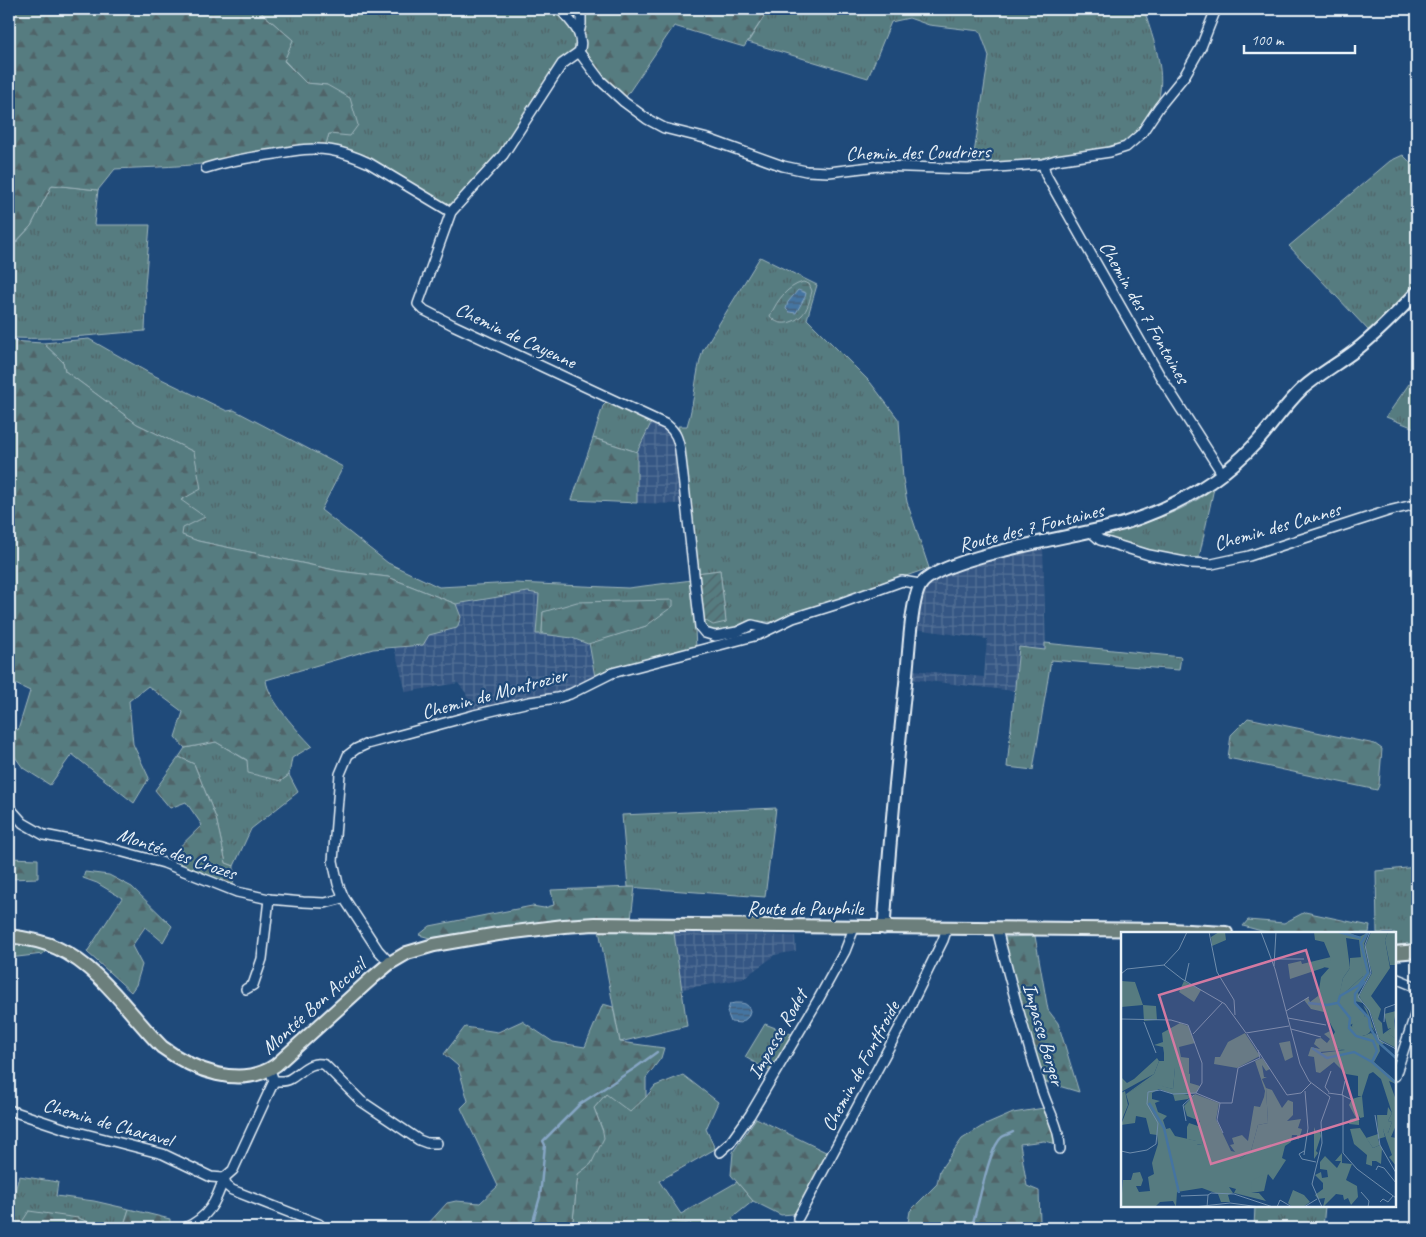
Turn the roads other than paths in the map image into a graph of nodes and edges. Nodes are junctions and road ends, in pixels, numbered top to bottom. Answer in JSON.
{"nodes":[{"id":1,"x":560,"y":9,"type":"edge"},
{"id":2,"x":581,"y":9,"type":"edge"},
{"id":3,"x":1216,"y":9,"type":"edge"},
{"id":4,"x":579,"y":33,"type":"junction"},
{"id":5,"x":579,"y":52,"type":"junction"},
{"id":6,"x":1043,"y":164,"type":"junction"},
{"id":7,"x":206,"y":168,"type":"dead end"},
{"id":8,"x":450,"y":212,"type":"junction"},
{"id":9,"x":1417,"y":292,"type":"edge"},
{"id":10,"x":1222,"y":473,"type":"junction"},
{"id":11,"x":1417,"y":504,"type":"edge"},
{"id":12,"x":1091,"y":532,"type":"junction"},
{"id":13,"x":920,"y":584,"type":"junction"},
{"id":14,"x":769,"y":629,"type":"junction"},
{"id":15,"x":9,"y":807,"type":"edge"},
{"id":16,"x":344,"y":898,"type":"junction"},
{"id":17,"x":269,"y":899,"type":"junction"},
{"id":18,"x":854,"y":928,"type":"junction"},
{"id":19,"x":884,"y":928,"type":"junction"},
{"id":20,"x":946,"y":928,"type":"junction"},
{"id":21,"x":997,"y":929,"type":"junction"},
{"id":22,"x":1216,"y":932,"type":"edge"},
{"id":23,"x":9,"y":936,"type":"edge"},
{"id":24,"x":1417,"y":951,"type":"edge"},
{"id":25,"x":1396,"y":953,"type":"edge"},
{"id":26,"x":390,"y":963,"type":"junction"},
{"id":27,"x":1396,"y":978,"type":"edge"},
{"id":28,"x":1417,"y":987,"type":"edge"},
{"id":29,"x":246,"y":990,"type":"dead end"},
{"id":30,"x":1417,"y":1009,"type":"edge"},
{"id":31,"x":1396,"y":1073,"type":"edge"},
{"id":32,"x":272,"y":1076,"type":"junction"},
{"id":33,"x":9,"y":1110,"type":"edge"},
{"id":34,"x":437,"y":1143,"type":"dead end"},
{"id":35,"x":1060,"y":1149,"type":"dead end"},
{"id":36,"x":720,"y":1152,"type":"dead end"},
{"id":37,"x":224,"y":1178,"type":"junction"},
{"id":38,"x":798,"y":1218,"type":"dead end"},
{"id":39,"x":185,"y":1228,"type":"edge"},
{"id":40,"x":322,"y":1228,"type":"edge"}],
"edges":[{"from":1,"to":4,"type":"street"},
{"from":2,"to":4,"type":"street"},
{"from":3,"to":6,"type":"street","name":"Chemin des Coudriers"},
{"from":4,"to":5,"type":"street"},
{"from":5,"to":6,"type":"street","name":"Chemin des Coudriers"},
{"from":5,"to":8,"type":"street","name":"Chemin de Cayenne"},
{"from":6,"to":10,"type":"street","name":"Chemin des 7 Fontaines"},
{"from":7,"to":8,"type":"street"},
{"from":8,"to":14,"type":"street","name":"Chemin de Cayenne"},
{"from":9,"to":10,"type":"street","name":"Route des 7 Fontaines"},
{"from":10,"to":12,"type":"street","name":"Route des 7 Fontaines"},
{"from":11,"to":12,"type":"street","name":"Chemin des Cannes"},
{"from":12,"to":13,"type":"street","name":"Route des 7 Fontaines"},
{"from":13,"to":14,"type":"street","name":"Chemin de Montrozier"},
{"from":13,"to":19,"type":"street"},
{"from":14,"to":16,"type":"street","name":"Chemin de Montrozier"},
{"from":15,"to":17,"type":"street","name":"Montée des Crozes"},
{"from":16,"to":17,"type":"street","name":"Montée des Crozes"},
{"from":16,"to":26,"type":"street","name":"Chemin de Montrozier"},
{"from":17,"to":29,"type":"street"},
{"from":18,"to":19,"type":"main road","name":"Route de Pauphile"},
{"from":18,"to":26,"type":"main road","name":"Route de Pauphile"},
{"from":18,"to":36,"type":"street","name":"Impasse Rodet"},
{"from":19,"to":20,"type":"main road","name":"Route de Pauphile"},
{"from":20,"to":21,"type":"main road","name":"Route de Pauphile"},
{"from":20,"to":38,"type":"street","name":"Chemin de Fontfroide"},
{"from":21,"to":22,"type":"main road","name":"Route de Pauphile"},
{"from":21,"to":35,"type":"street","name":"Impasse Berger"},
{"from":23,"to":32,"type":"main road","name":"Montée Bon Accueil"},
{"from":24,"to":25,"type":"main road"},
{"from":26,"to":32,"type":"main road","name":"Montée Bon Accueil"},
{"from":27,"to":28,"type":"street"},
{"from":30,"to":31,"type":"street"},
{"from":32,"to":34,"type":"street"},
{"from":32,"to":37,"type":"street"},
{"from":33,"to":37,"type":"street","name":"Chemin de Charavel"},
{"from":37,"to":39,"type":"street"},
{"from":37,"to":40,"type":"street"}]}
